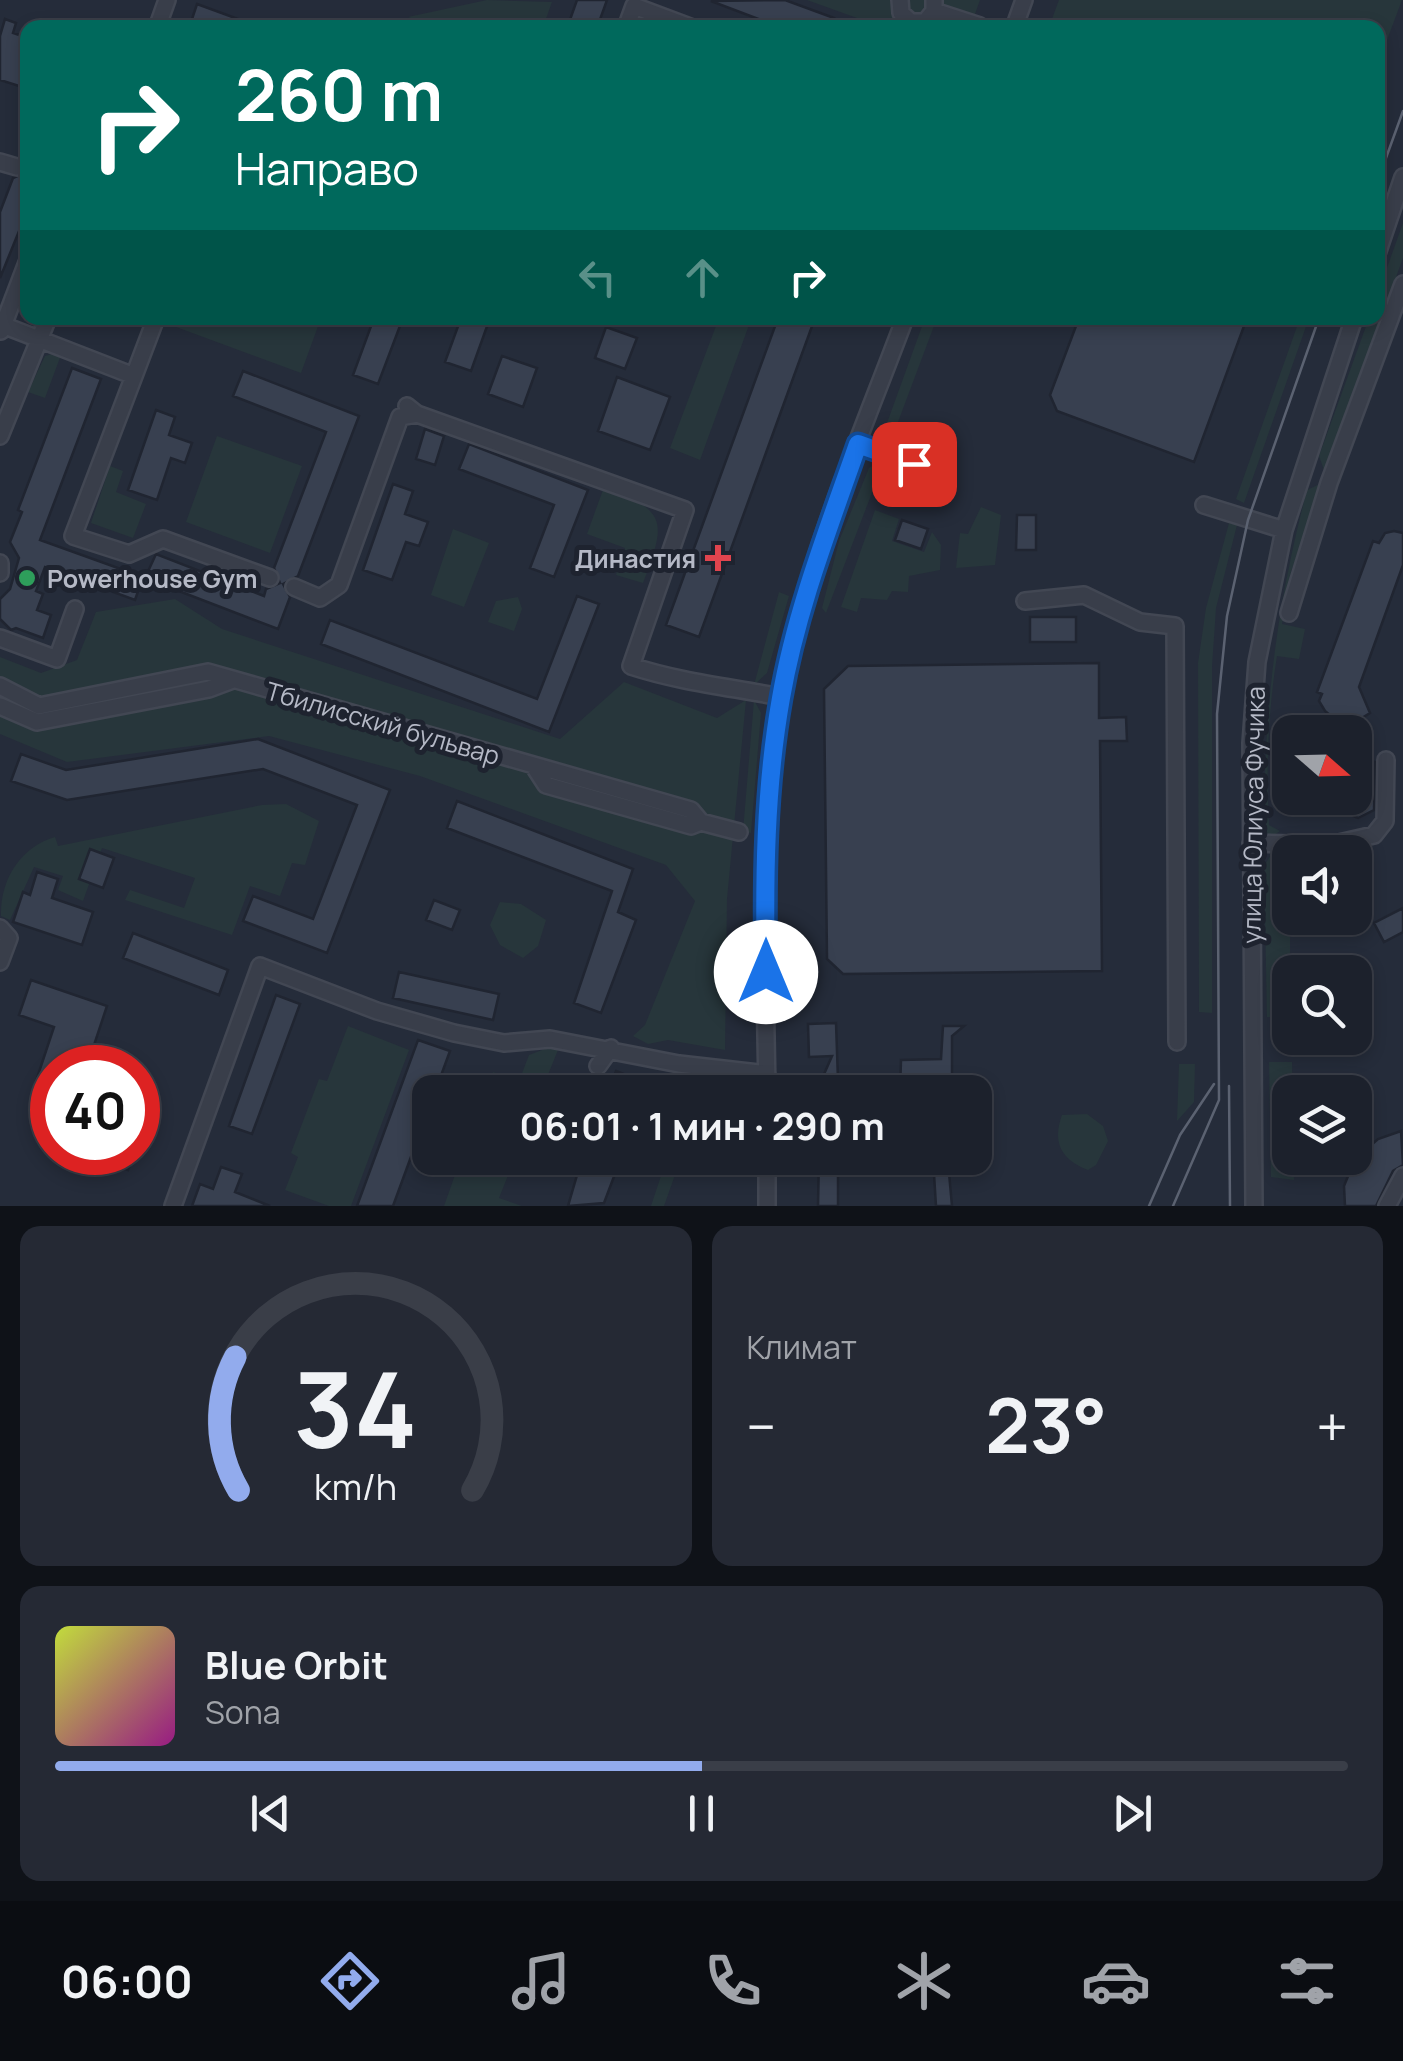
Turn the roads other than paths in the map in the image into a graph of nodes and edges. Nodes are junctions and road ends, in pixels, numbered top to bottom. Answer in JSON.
{"nodes":[{"id":1,"x":934,"y":6,"type":"edge"},
{"id":2,"x":629,"y":20,"type":"edge"},
{"id":3,"x":672,"y":20,"type":"edge"},
{"id":4,"x":966,"y":20,"type":"edge"},
{"id":5,"x":0,"y":162,"type":"edge"},
{"id":6,"x":17,"y":167,"type":"dead end"},
{"id":7,"x":1403,"y":177,"type":"edge"},
{"id":8,"x":1385,"y":230,"type":"edge"},
{"id":9,"x":20,"y":280,"type":"edge"},
{"id":10,"x":1403,"y":284,"type":"edge"},
{"id":11,"x":45,"y":325,"type":"edge"},
{"id":12,"x":153,"y":325,"type":"edge"},
{"id":13,"x":902,"y":325,"type":"edge"},
{"id":14,"x":1352,"y":325,"type":"edge"},
{"id":15,"x":1,"y":328,"type":"edge"},
{"id":16,"x":39,"y":340,"type":"junction"},
{"id":17,"x":134,"y":376,"type":"junction"},
{"id":18,"x":0,"y":436,"type":"edge"},
{"id":19,"x":858,"y":444,"type":"junction"},
{"id":20,"x":914,"y":464,"type":"dead end"},
{"id":21,"x":1204,"y":505,"type":"dead end"},
{"id":22,"x":1284,"y":530,"type":"junction"},
{"id":23,"x":0,"y":563,"type":"edge"},
{"id":24,"x":0,"y":574,"type":"edge"},
{"id":25,"x":270,"y":578,"type":"dead end"},
{"id":26,"x":294,"y":587,"type":"dead end"},
{"id":27,"x":1025,"y":601,"type":"dead end"},
{"id":28,"x":75,"y":609,"type":"dead end"},
{"id":29,"x":1289,"y":612,"type":"dead end"},
{"id":30,"x":0,"y":638,"type":"edge"},
{"id":31,"x":232,"y":680,"type":"junction"},
{"id":32,"x":0,"y":686,"type":"edge"},
{"id":33,"x":781,"y":697,"type":"junction"},
{"id":34,"x":0,"y":706,"type":"edge"},
{"id":35,"x":1386,"y":760,"type":"dead end"},
{"id":36,"x":739,"y":832,"type":"dead end"},
{"id":37,"x":1251,"y":843,"type":"junction"},
{"id":38,"x":0,"y":928,"type":"edge"},
{"id":39,"x":0,"y":962,"type":"edge"},
{"id":40,"x":1177,"y":1042,"type":"dead end"},
{"id":41,"x":611,"y":1048,"type":"junction"},
{"id":42,"x":598,"y":1066,"type":"dead end"},
{"id":43,"x":767,"y":1074,"type":"joint"},
{"id":44,"x":767,"y":1175,"type":"edge"},
{"id":45,"x":1403,"y":1176,"type":"edge"},
{"id":46,"x":173,"y":1206,"type":"edge"},
{"id":47,"x":767,"y":1206,"type":"edge"},
{"id":48,"x":1254,"y":1206,"type":"edge"},
{"id":49,"x":1386,"y":1206,"type":"edge"}],
"edges":[{"from":1,"to":4,"type":"street"},
{"from":2,"to":3,"type":"street"},
{"from":5,"to":6,"type":"street"},
{"from":7,"to":8,"type":"street"},
{"from":9,"to":15,"type":"street"},
{"from":10,"to":29,"type":"street"},
{"from":11,"to":16,"type":"street"},
{"from":12,"to":17,"type":"street"},
{"from":13,"to":19,"type":"street"},
{"from":14,"to":22,"type":"street","name":"улица Юлиуса Фучика"},
{"from":15,"to":16,"type":"street"},
{"from":16,"to":17,"type":"street"},
{"from":16,"to":18,"type":"street"},
{"from":17,"to":25,"type":"street"},
{"from":19,"to":20,"type":"street"},
{"from":19,"to":33,"type":"street"},
{"from":21,"to":22,"type":"street"},
{"from":22,"to":37,"type":"street","name":"улица Юлиуса Фучика"},
{"from":23,"to":24,"type":"street"},
{"from":26,"to":33,"type":"street"},
{"from":27,"to":40,"type":"street"},
{"from":28,"to":30,"type":"street"},
{"from":31,"to":32,"type":"street","name":"Тбилисский бульвар"},
{"from":31,"to":34,"type":"street","name":"Тбилисский бульвар"},
{"from":31,"to":36,"type":"street","name":"Тбилисский бульвар"},
{"from":33,"to":43,"type":"street"},
{"from":35,"to":37,"type":"street"},
{"from":37,"to":48,"type":"street","name":"улица Юлиуса Фучика"},
{"from":38,"to":39,"type":"street"},
{"from":41,"to":42,"type":"street"},
{"from":41,"to":43,"type":"street"},
{"from":41,"to":46,"type":"street"},
{"from":44,"to":47,"type":"street"},
{"from":45,"to":49,"type":"street"}]}
